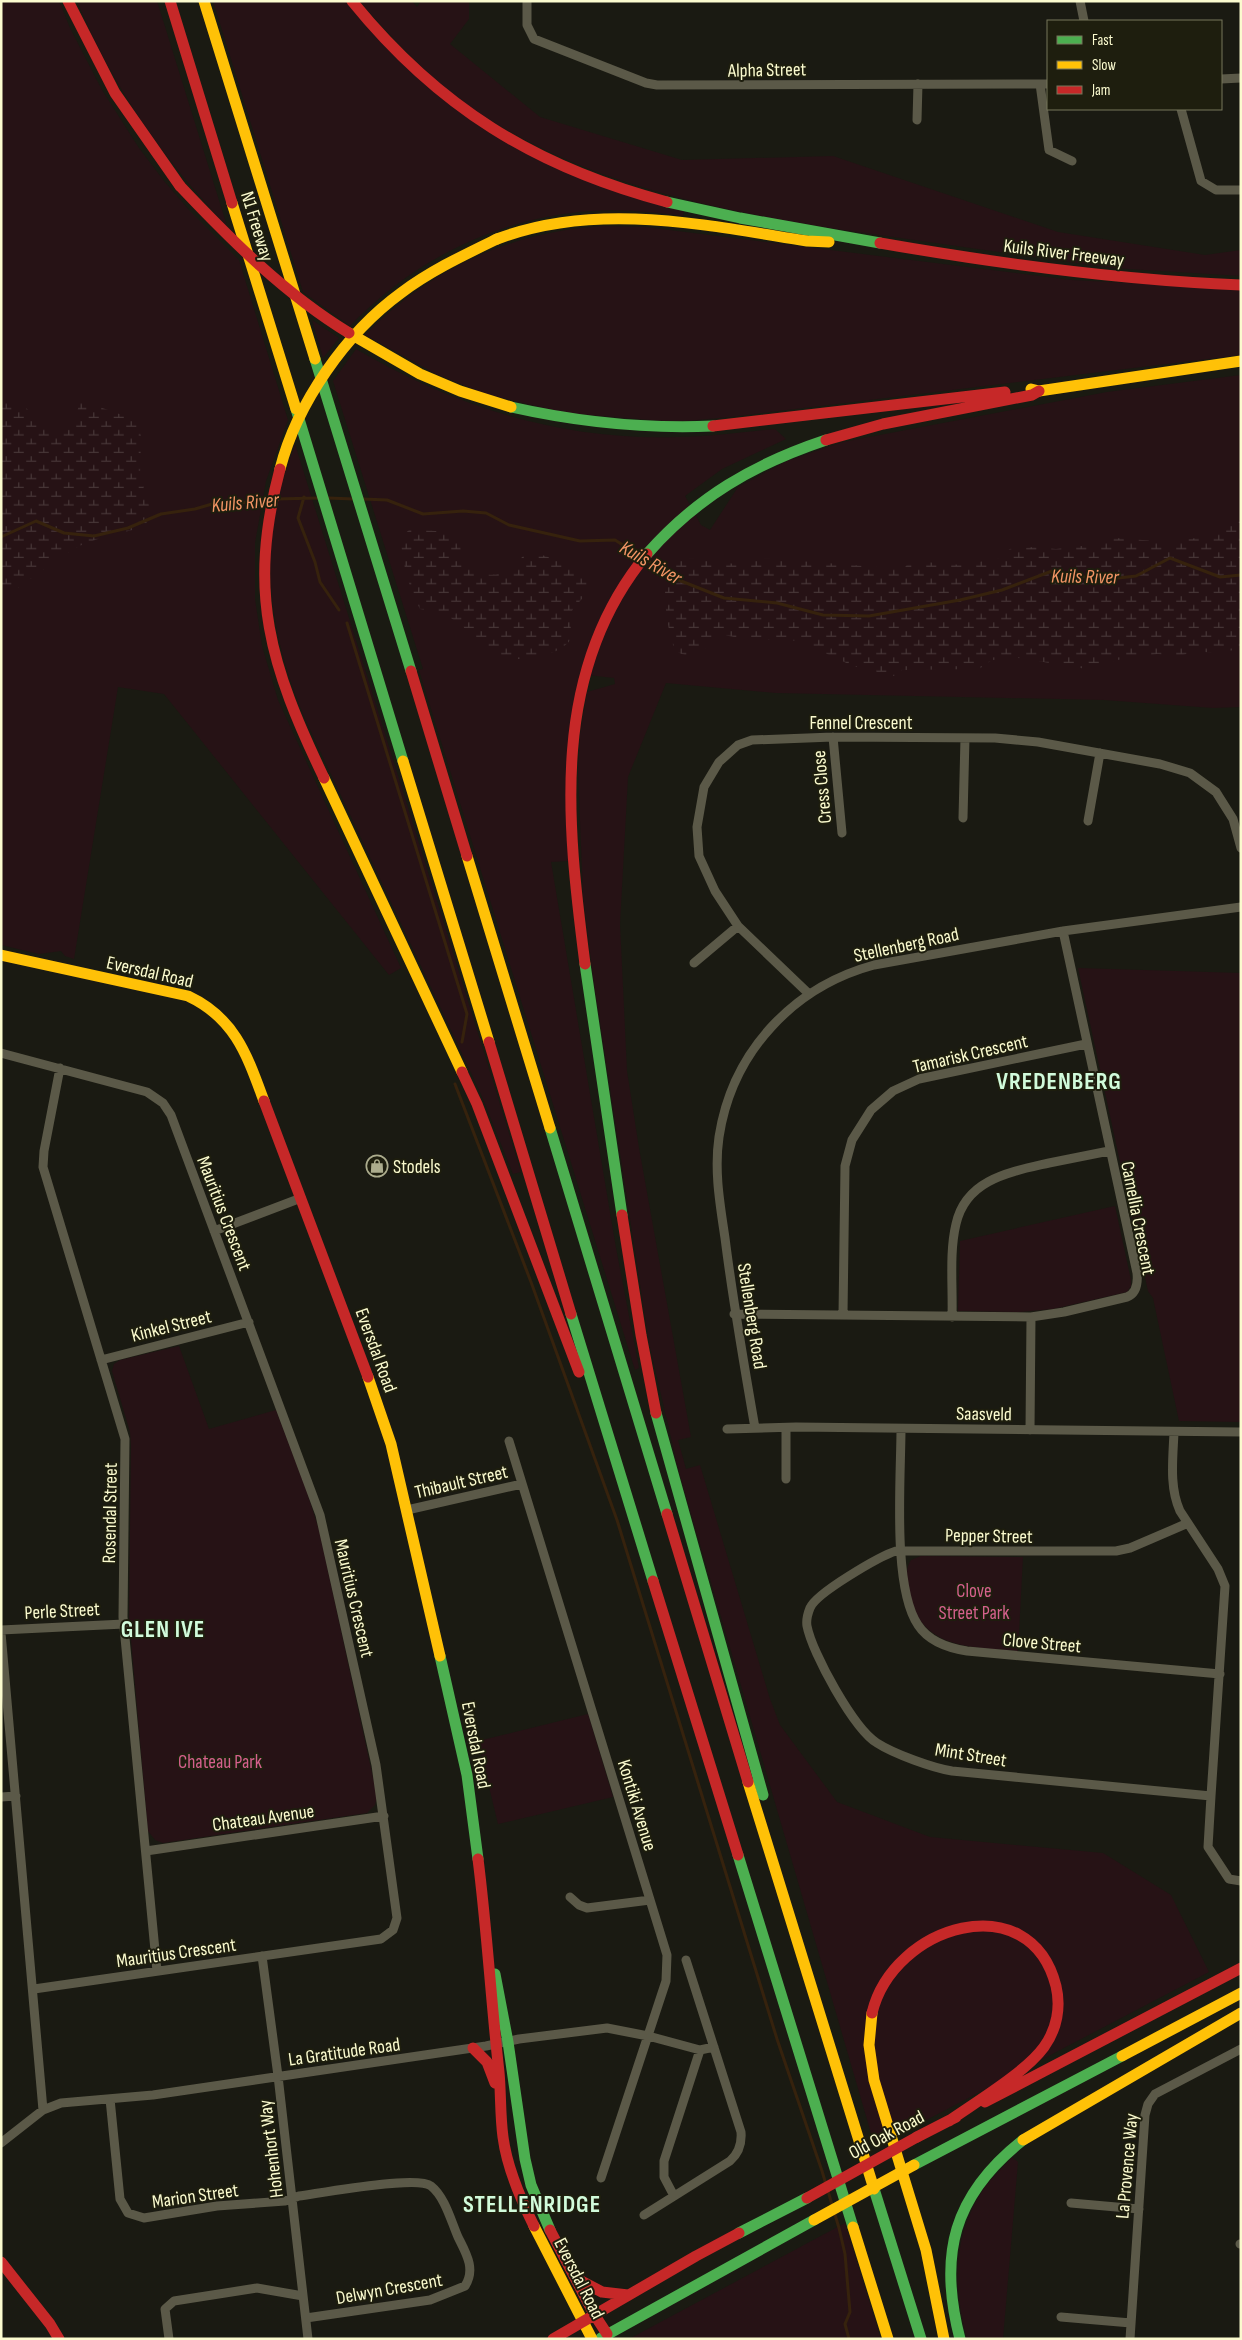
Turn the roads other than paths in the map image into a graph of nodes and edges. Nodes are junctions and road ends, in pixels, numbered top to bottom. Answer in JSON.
{"nodes":[{"id":1,"x":68,"y":1,"type":"edge"},
{"id":2,"x":170,"y":1,"type":"edge"},
{"id":3,"x":204,"y":1,"type":"edge"},
{"id":4,"x":352,"y":1,"type":"edge"},
{"id":5,"x":527,"y":1,"type":"edge"},
{"id":6,"x":1080,"y":1,"type":"edge"},
{"id":7,"x":1084,"y":20,"type":"edge"},
{"id":8,"x":1241,"y":78,"type":"edge"},
{"id":9,"x":1222,"y":79,"type":"edge"},
{"id":10,"x":918,"y":84,"type":"junction"},
{"id":11,"x":1044,"y":84,"type":"edge"},
{"id":12,"x":1181,"y":110,"type":"edge"},
{"id":13,"x":917,"y":120,"type":"dead end"},
{"id":14,"x":1072,"y":161,"type":"dead end"},
{"id":15,"x":1241,"y":190,"type":"edge"},
{"id":16,"x":884,"y":245,"type":"junction"},
{"id":17,"x":1241,"y":285,"type":"edge"},
{"id":18,"x":1241,"y":361,"type":"edge"},
{"id":19,"x":1040,"y":391,"type":"junction"},
{"id":20,"x":834,"y":737,"type":"junction"},
{"id":21,"x":965,"y":738,"type":"junction"},
{"id":22,"x":1100,"y":753,"type":"junction"},
{"id":23,"x":963,"y":818,"type":"dead end"},
{"id":24,"x":1088,"y":820,"type":"dead end"},
{"id":25,"x":842,"y":833,"type":"dead end"},
{"id":26,"x":1241,"y":848,"type":"edge"},
{"id":27,"x":1241,"y":906,"type":"edge"},
{"id":28,"x":738,"y":926,"type":"junction"},
{"id":29,"x":1063,"y":931,"type":"junction"},
{"id":30,"x":1,"y":955,"type":"edge"},
{"id":31,"x":694,"y":963,"type":"dead end"},
{"id":32,"x":808,"y":993,"type":"junction"},
{"id":33,"x":1086,"y":1044,"type":"junction"},
{"id":34,"x":1,"y":1053,"type":"edge"},
{"id":35,"x":60,"y":1068,"type":"junction"},
{"id":36,"x":1109,"y":1151,"type":"junction"},
{"id":37,"x":301,"y":1198,"type":"junction"},
{"id":38,"x":214,"y":1231,"type":"junction"},
{"id":39,"x":734,"y":1314,"type":"junction"},
{"id":40,"x":843,"y":1315,"type":"junction"},
{"id":41,"x":952,"y":1316,"type":"junction"},
{"id":42,"x":1031,"y":1317,"type":"junction"},
{"id":43,"x":249,"y":1322,"type":"junction"},
{"id":44,"x":101,"y":1360,"type":"junction"},
{"id":45,"x":755,"y":1428,"type":"junction"},
{"id":46,"x":786,"y":1428,"type":"junction"},
{"id":47,"x":727,"y":1429,"type":"dead end"},
{"id":48,"x":901,"y":1429,"type":"junction"},
{"id":49,"x":1030,"y":1430,"type":"junction"},
{"id":50,"x":1174,"y":1432,"type":"junction"},
{"id":51,"x":1241,"y":1432,"type":"edge"},
{"id":52,"x":509,"y":1442,"type":"dead end"},
{"id":53,"x":786,"y":1480,"type":"dead end"},
{"id":54,"x":522,"y":1484,"type":"junction"},
{"id":55,"x":628,"y":1500,"type":"junction"},
{"id":56,"x":407,"y":1510,"type":"junction"},
{"id":57,"x":1188,"y":1523,"type":"junction"},
{"id":58,"x":901,"y":1550,"type":"junction"},
{"id":59,"x":808,"y":1616,"type":"joint"},
{"id":60,"x":124,"y":1624,"type":"junction"},
{"id":61,"x":1,"y":1631,"type":"edge"},
{"id":62,"x":1220,"y":1674,"type":"junction"},
{"id":63,"x":16,"y":1796,"type":"junction"},
{"id":64,"x":1212,"y":1796,"type":"junction"},
{"id":65,"x":1,"y":1797,"type":"edge"},
{"id":66,"x":384,"y":1816,"type":"junction"},
{"id":67,"x":146,"y":1851,"type":"junction"},
{"id":68,"x":1241,"y":1881,"type":"edge"},
{"id":69,"x":570,"y":1897,"type":"dead end"},
{"id":70,"x":650,"y":1900,"type":"junction"},
{"id":71,"x":488,"y":1940,"type":"junction"},
{"id":72,"x":262,"y":1956,"type":"junction"},
{"id":73,"x":686,"y":1960,"type":"dead end"},
{"id":74,"x":1241,"y":1968,"type":"edge"},
{"id":75,"x":157,"y":1971,"type":"junction"},
{"id":76,"x":34,"y":1989,"type":"junction"},
{"id":77,"x":1241,"y":1993,"type":"edge"},
{"id":78,"x":815,"y":2002,"type":"junction"},
{"id":79,"x":1241,"y":2013,"type":"edge"},
{"id":80,"x":648,"y":2036,"type":"junction"},
{"id":81,"x":508,"y":2042,"type":"junction"},
{"id":82,"x":496,"y":2044,"type":"junction"},
{"id":83,"x":714,"y":2047,"type":"junction"},
{"id":84,"x":473,"y":2048,"type":"junction"},
{"id":85,"x":1241,"y":2049,"type":"edge"},
{"id":86,"x":700,"y":2050,"type":"junction"},
{"id":87,"x":278,"y":2076,"type":"junction"},
{"id":88,"x":110,"y":2099,"type":"junction"},
{"id":89,"x":44,"y":2110,"type":"junction"},
{"id":90,"x":949,"y":2121,"type":"junction"},
{"id":91,"x":503,"y":2136,"type":"junction"},
{"id":92,"x":1,"y":2143,"type":"edge"},
{"id":93,"x":601,"y":2178,"type":"dead end"},
{"id":94,"x":674,"y":2196,"type":"junction"},
{"id":95,"x":292,"y":2198,"type":"junction"},
{"id":96,"x":1071,"y":2203,"type":"dead end"},
{"id":97,"x":1139,"y":2209,"type":"junction"},
{"id":98,"x":644,"y":2215,"type":"dead end"},
{"id":99,"x":1,"y":2262,"type":"edge"},
{"id":100,"x":575,"y":2277,"type":"junction"},
{"id":101,"x":630,"y":2295,"type":"junction"},
{"id":102,"x":304,"y":2296,"type":"junction"},
{"id":103,"x":594,"y":2314,"type":"junction"},
{"id":104,"x":1061,"y":2317,"type":"dead end"},
{"id":105,"x":306,"y":2318,"type":"junction"},
{"id":106,"x":582,"y":2322,"type":"junction"},
{"id":107,"x":1131,"y":2323,"type":"junction"},
{"id":108,"x":603,"y":2336,"type":"edge"},
{"id":109,"x":58,"y":2339,"type":"edge"},
{"id":110,"x":169,"y":2339,"type":"edge"},
{"id":111,"x":308,"y":2339,"type":"edge"},
{"id":112,"x":553,"y":2339,"type":"edge"},
{"id":113,"x":592,"y":2339,"type":"edge"},
{"id":114,"x":888,"y":2339,"type":"edge"},
{"id":115,"x":921,"y":2339,"type":"edge"},
{"id":116,"x":944,"y":2339,"type":"edge"},
{"id":117,"x":960,"y":2339,"type":"edge"},
{"id":118,"x":1130,"y":2339,"type":"edge"}],
"edges":[{"from":1,"to":19,"type":"main road","bridge":true},
{"from":2,"to":55,"type":"main road","name":"N1 Freeway"},
{"from":3,"to":78,"type":"main road","name":"N1 Freeway"},
{"from":4,"to":16,"type":"main road"},
{"from":5,"to":10,"type":"street","name":"Alpha Street"},
{"from":6,"to":7,"type":"street"},
{"from":8,"to":9,"type":"street"},
{"from":10,"to":11,"type":"street","name":"Alpha Street"},
{"from":10,"to":13,"type":"street"},
{"from":11,"to":14,"type":"street"},
{"from":12,"to":15,"type":"street"},
{"from":16,"to":17,"type":"main road","name":"Kuils River Freeway"},
{"from":16,"to":55,"type":"main road","bridge":true},
{"from":18,"to":19,"type":"main road"},
{"from":19,"to":78,"type":"main road"},
{"from":20,"to":21,"type":"street","name":"Fennel Crescent"},
{"from":20,"to":25,"type":"street","name":"Cress Close"},
{"from":20,"to":28,"type":"street","name":"Fennel Crescent"},
{"from":21,"to":22,"type":"street","name":"Fennel Crescent"},
{"from":21,"to":23,"type":"street"},
{"from":22,"to":24,"type":"street"},
{"from":22,"to":26,"type":"street","name":"Fennel Crescent"},
{"from":27,"to":29,"type":"street","name":"Stellenberg Road"},
{"from":28,"to":31,"type":"street"},
{"from":28,"to":32,"type":"street","name":"Fennel Crescent"},
{"from":29,"to":32,"type":"street","name":"Stellenberg Road"},
{"from":29,"to":33,"type":"street","name":"Camellia Crescent"},
{"from":30,"to":37,"type":"main road","name":"Eversdal Road"},
{"from":32,"to":39,"type":"street","name":"Stellenberg Road"},
{"from":33,"to":36,"type":"street","name":"Camellia Crescent"},
{"from":33,"to":40,"type":"street","name":"Tamarisk Crescent"},
{"from":34,"to":35,"type":"street","name":"Mauritius Crescent"},
{"from":35,"to":38,"type":"street","name":"Mauritius Crescent"},
{"from":35,"to":44,"type":"street","name":"Rosendal Street"},
{"from":36,"to":41,"type":"street"},
{"from":36,"to":42,"type":"street","name":"Camellia Crescent"},
{"from":37,"to":38,"type":"street"},
{"from":37,"to":56,"type":"main road","name":"Eversdal Road"},
{"from":38,"to":43,"type":"street","name":"Mauritius Crescent"},
{"from":39,"to":40,"type":"street","name":"Camellia Crescent"},
{"from":39,"to":45,"type":"street","name":"Stellenberg Road"},
{"from":40,"to":41,"type":"street","name":"Camellia Crescent"},
{"from":41,"to":42,"type":"street","name":"Camellia Crescent"},
{"from":42,"to":49,"type":"street"},
{"from":43,"to":44,"type":"street","name":"Kinkel Street"},
{"from":43,"to":66,"type":"street","name":"Mauritius Crescent"},
{"from":44,"to":60,"type":"street","name":"Rosendal Street"},
{"from":45,"to":46,"type":"street","name":"Saasveld"},
{"from":45,"to":47,"type":"street","name":"Saasveld"},
{"from":46,"to":48,"type":"street","name":"Saasveld"},
{"from":46,"to":53,"type":"street"},
{"from":48,"to":49,"type":"street","name":"Saasveld"},
{"from":48,"to":58,"type":"street","name":"Clove Street"},
{"from":49,"to":50,"type":"street","name":"Saasveld"},
{"from":50,"to":51,"type":"street","name":"Saasveld"},
{"from":50,"to":57,"type":"street"},
{"from":52,"to":54,"type":"street","name":"Kontiki Avenue"},
{"from":54,"to":56,"type":"street","name":"Thibault Street"},
{"from":54,"to":70,"type":"street","name":"Kontiki Avenue"},
{"from":55,"to":114,"type":"main road"},
{"from":56,"to":71,"type":"main road","name":"Eversdal Road"},
{"from":57,"to":58,"type":"street","name":"Pepper Street"},
{"from":57,"to":62,"type":"street"},
{"from":58,"to":59,"type":"street","name":"Pepper Street"},
{"from":58,"to":62,"type":"street","name":"Clove Street"},
{"from":59,"to":64,"type":"street","name":"Mint Street"},
{"from":60,"to":61,"type":"street","name":"Perle Street"},
{"from":60,"to":67,"type":"street","name":"Rosendal Street"},
{"from":61,"to":63,"type":"street"},
{"from":62,"to":64,"type":"street"},
{"from":63,"to":65,"type":"street"},
{"from":63,"to":76,"type":"street"},
{"from":64,"to":68,"type":"street"},
{"from":66,"to":67,"type":"street","name":"Chateau Avenue"},
{"from":66,"to":72,"type":"street","name":"Mauritius Crescent"},
{"from":67,"to":75,"type":"street","name":"Rosendal Street"},
{"from":69,"to":70,"type":"street"},
{"from":70,"to":80,"type":"street","name":"Kontiki Avenue"},
{"from":71,"to":81,"type":"main road","name":"Eversdal Road"},
{"from":71,"to":82,"type":"main road","name":"Eversdal Road"},
{"from":72,"to":75,"type":"street","name":"Mauritius Crescent"},
{"from":72,"to":87,"type":"street","name":"Hohenhort Way"},
{"from":73,"to":83,"type":"street"},
{"from":74,"to":90,"type":"main road","name":"Old Oak Road"},
{"from":75,"to":76,"type":"street","name":"Mauritius Crescent"},
{"from":76,"to":89,"type":"street"},
{"from":77,"to":108,"type":"main road","bridge":true},
{"from":78,"to":115,"type":"main road","name":"N1 Freeway"},
{"from":79,"to":117,"type":"main road"},
{"from":80,"to":81,"type":"street","name":"La Gratitude Road"},
{"from":80,"to":86,"type":"street","name":"La Gratitude Road"},
{"from":80,"to":93,"type":"street","name":"Kontiki Avenue"},
{"from":81,"to":82,"type":"street","name":"La Gratitude Road"},
{"from":81,"to":100,"type":"main road","name":"Eversdal Road"},
{"from":82,"to":84,"type":"street","name":"La Gratitude Road"},
{"from":82,"to":91,"type":"main road","name":"Eversdal Road"},
{"from":83,"to":86,"type":"street"},
{"from":83,"to":94,"type":"street"},
{"from":84,"to":87,"type":"street","name":"La Gratitude Road"},
{"from":84,"to":91,"type":"main road"},
{"from":85,"to":97,"type":"street","name":"La Provence Way"},
{"from":86,"to":94,"type":"street"},
{"from":87,"to":88,"type":"street","name":"La Gratitude Road"},
{"from":87,"to":95,"type":"street","name":"Hohenhort Way"},
{"from":88,"to":89,"type":"street","name":"La Gratitude Road"},
{"from":88,"to":95,"type":"street","name":"Marion Street"},
{"from":89,"to":92,"type":"street"},
{"from":90,"to":101,"type":"main road","name":"Old Oak Road","bridge":true},
{"from":90,"to":116,"type":"main road"},
{"from":91,"to":106,"type":"main road","name":"Eversdal Road"},
{"from":94,"to":98,"type":"street"},
{"from":95,"to":102,"type":"street","name":"Hohenhort Way"},
{"from":95,"to":105,"type":"street","name":"Delwyn Crescent"},
{"from":96,"to":97,"type":"street"},
{"from":97,"to":107,"type":"street","name":"La Provence Way"},
{"from":99,"to":109,"type":"main road"},
{"from":100,"to":101,"type":"main road"},
{"from":100,"to":103,"type":"main road","name":"Eversdal Road"},
{"from":101,"to":103,"type":"main road","name":"Old Oak Road"},
{"from":102,"to":105,"type":"street","name":"Hohenhort Way"},
{"from":102,"to":110,"type":"street"},
{"from":103,"to":106,"type":"main road","name":"Old Oak Road"},
{"from":103,"to":108,"type":"main road","name":"Eversdal Road"},
{"from":104,"to":107,"type":"street"},
{"from":105,"to":111,"type":"street","name":"Hohenhort Way"},
{"from":106,"to":112,"type":"main road","name":"Old Oak Road"},
{"from":106,"to":113,"type":"main road","name":"Eversdal Road"},
{"from":107,"to":118,"type":"street","name":"La Provence Way"}]}
